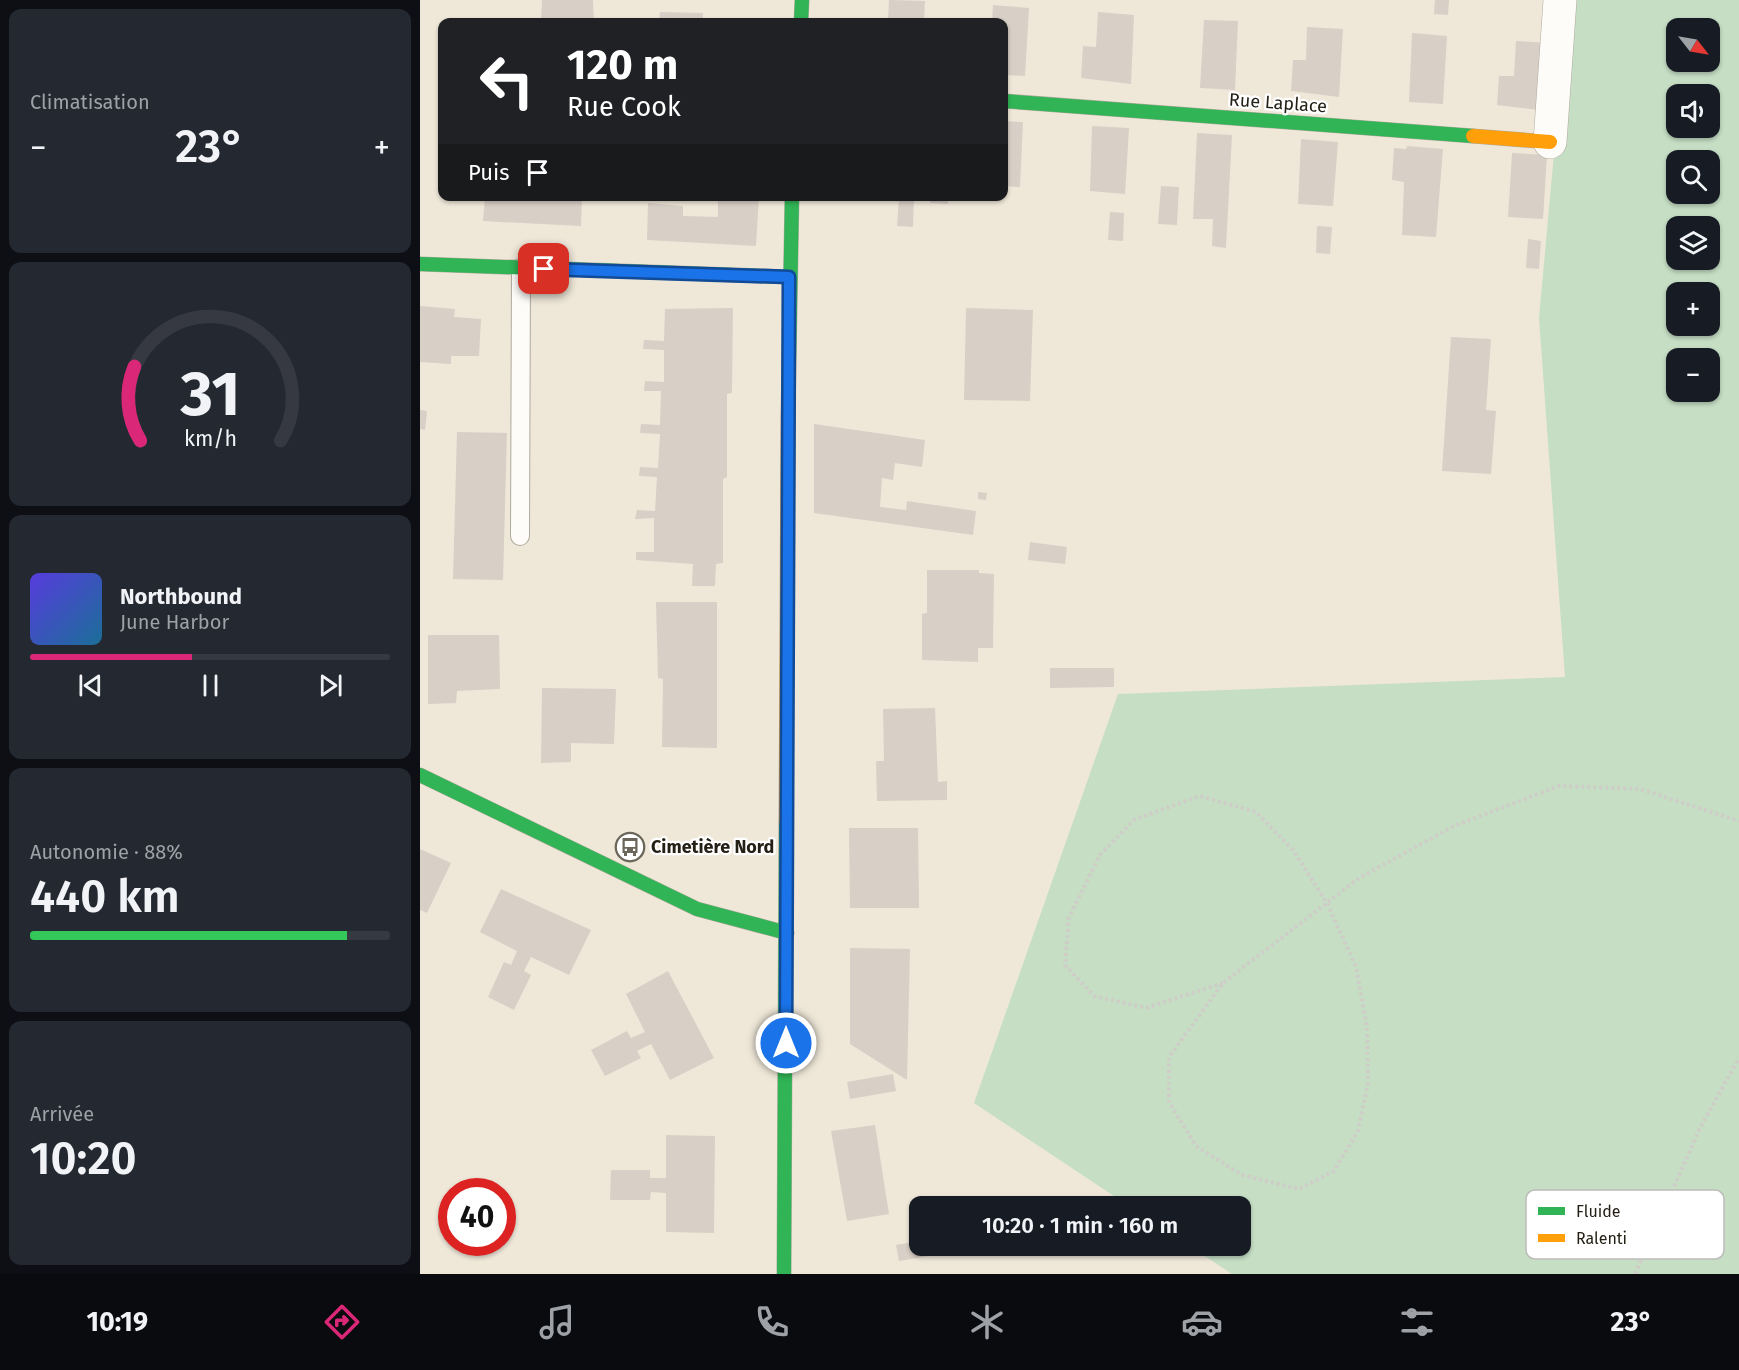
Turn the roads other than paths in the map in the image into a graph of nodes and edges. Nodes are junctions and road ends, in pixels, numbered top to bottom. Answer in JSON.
{"nodes":[{"id":1,"x":802,"y":0,"type":"edge"},
{"id":2,"x":1560,"y":0,"type":"edge"},
{"id":3,"x":801,"y":18,"type":"edge"},
{"id":4,"x":1008,"y":101,"type":"edge"},
{"id":5,"x":1550,"y":142,"type":"joint"},
{"id":6,"x":792,"y":201,"type":"edge"},
{"id":7,"x":420,"y":264,"type":"edge"},
{"id":8,"x":520,"y":268,"type":"junction"},
{"id":9,"x":789,"y":277,"type":"junction"},
{"id":10,"x":520,"y":536,"type":"dead end"},
{"id":11,"x":420,"y":775,"type":"edge"},
{"id":12,"x":787,"y":933,"type":"junction"},
{"id":13,"x":784,"y":1274,"type":"edge"}],
"edges":[{"from":1,"to":3,"type":"street"},
{"from":2,"to":5,"type":"street"},
{"from":4,"to":5,"type":"street","name":"Rue Laplace"},
{"from":6,"to":9,"type":"street"},
{"from":7,"to":8,"type":"street"},
{"from":8,"to":9,"type":"street"},
{"from":8,"to":10,"type":"lane"},
{"from":9,"to":12,"type":"street"},
{"from":11,"to":12,"type":"street"},
{"from":12,"to":13,"type":"street"}]}
